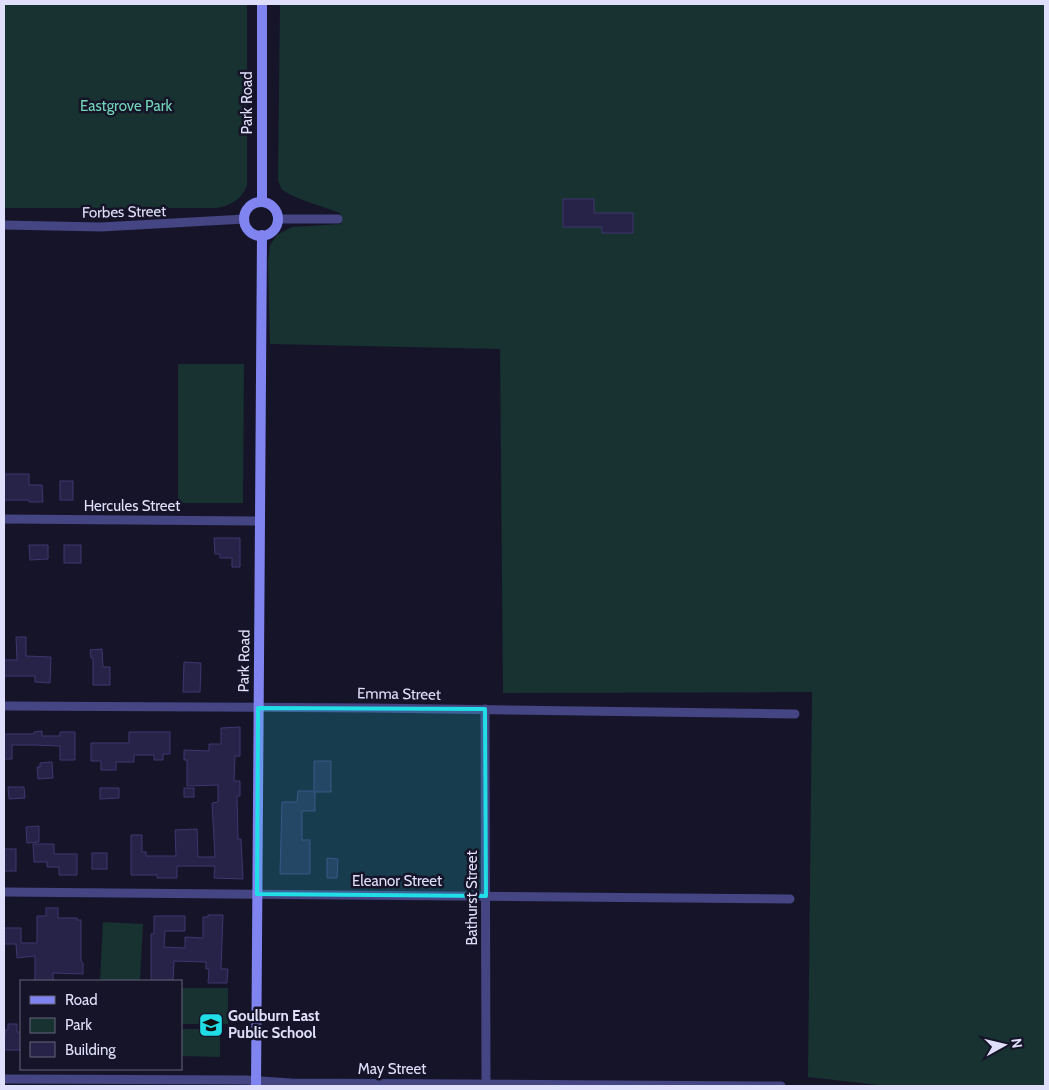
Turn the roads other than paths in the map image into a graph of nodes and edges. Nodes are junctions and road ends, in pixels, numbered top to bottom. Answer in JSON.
{"nodes":[{"id":1,"x":262,"y":4,"type":"edge"},
{"id":2,"x":262,"y":202,"type":"junction"},
{"id":3,"x":245,"y":219,"type":"junction"},
{"id":4,"x":278,"y":219,"type":"junction"},
{"id":5,"x":338,"y":219,"type":"dead end"},
{"id":6,"x":4,"y":225,"type":"edge"},
{"id":7,"x":262,"y":236,"type":"junction"},
{"id":8,"x":4,"y":520,"type":"edge"},
{"id":9,"x":260,"y":521,"type":"junction"},
{"id":10,"x":4,"y":706,"type":"edge"},
{"id":11,"x":258,"y":708,"type":"junction"},
{"id":12,"x":485,"y":709,"type":"junction"},
{"id":13,"x":795,"y":714,"type":"dead end"},
{"id":14,"x":4,"y":892,"type":"edge"},
{"id":15,"x":257,"y":894,"type":"junction"},
{"id":16,"x":486,"y":896,"type":"junction"},
{"id":17,"x":790,"y":899,"type":"dead end"},
{"id":18,"x":4,"y":1079,"type":"edge"},
{"id":19,"x":256,"y":1083,"type":"edge"},
{"id":20,"x":486,"y":1085,"type":"edge"},
{"id":21,"x":781,"y":1086,"type":"edge"}],
"edges":[{"from":1,"to":2,"type":"street","name":"Park Road"},
{"from":2,"to":3,"type":"street"},
{"from":2,"to":4,"type":"street"},
{"from":3,"to":6,"type":"street","name":"Forbes Street"},
{"from":3,"to":7,"type":"street"},
{"from":4,"to":5,"type":"street"},
{"from":4,"to":7,"type":"street"},
{"from":7,"to":9,"type":"street","name":"Park Road"},
{"from":8,"to":9,"type":"street","name":"Hercules Street"},
{"from":9,"to":11,"type":"street","name":"Park Road"},
{"from":10,"to":11,"type":"street","name":"Emma Street"},
{"from":11,"to":12,"type":"street","name":"Emma Street"},
{"from":11,"to":15,"type":"street","name":"Park Road"},
{"from":12,"to":13,"type":"street","name":"Emma Street"},
{"from":12,"to":16,"type":"street","name":"Bathurst Street"},
{"from":14,"to":15,"type":"street","name":"Eleanor Street"},
{"from":15,"to":16,"type":"street","name":"Eleanor Street"},
{"from":15,"to":19,"type":"street","name":"Park Road"},
{"from":16,"to":17,"type":"street","name":"Eleanor Street"},
{"from":16,"to":20,"type":"street","name":"Bathurst Street"},
{"from":18,"to":19,"type":"street","name":"May Street"},
{"from":19,"to":20,"type":"street","name":"May Street"},
{"from":20,"to":21,"type":"street","name":"May Street"}]}
